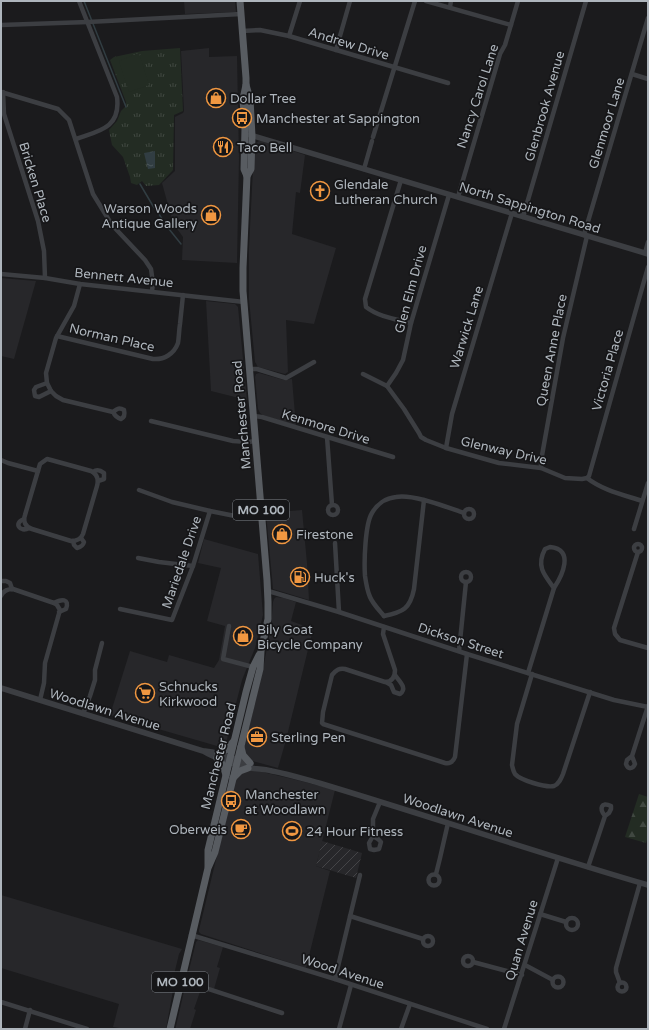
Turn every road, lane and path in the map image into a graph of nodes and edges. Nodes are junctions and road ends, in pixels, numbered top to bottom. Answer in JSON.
{"nodes":[{"id":1,"x":79,"y":1,"type":"edge"},
{"id":2,"x":240,"y":1,"type":"edge"},
{"id":3,"x":300,"y":1,"type":"edge"},
{"id":4,"x":350,"y":1,"type":"edge"},
{"id":5,"x":415,"y":1,"type":"edge"},
{"id":6,"x":426,"y":1,"type":"edge"},
{"id":7,"x":451,"y":1,"type":"edge"},
{"id":8,"x":518,"y":1,"type":"edge"},
{"id":9,"x":586,"y":1,"type":"edge"},
{"id":10,"x":450,"y":7,"type":"junction"},
{"id":11,"x":241,"y":14,"type":"junction"},
{"id":12,"x":648,"y":18,"type":"edge"},
{"id":13,"x":91,"y":22,"type":"junction"},
{"id":14,"x":1,"y":25,"type":"edge"},
{"id":15,"x":511,"y":25,"type":"junction"},
{"id":16,"x":242,"y":31,"type":"junction"},
{"id":17,"x":289,"y":36,"type":"junction"},
{"id":18,"x":336,"y":50,"type":"junction"},
{"id":19,"x":394,"y":68,"type":"junction"},
{"id":20,"x":632,"y":74,"type":"junction"},
{"id":21,"x":648,"y":79,"type":"edge"},
{"id":22,"x":448,"y":83,"type":"dead end"},
{"id":23,"x":2,"y":92,"type":"edge"},
{"id":24,"x":248,"y":135,"type":"junction"},
{"id":25,"x":76,"y":139,"type":"junction"},
{"id":26,"x":364,"y":169,"type":"junction"},
{"id":27,"x":401,"y":180,"type":"junction"},
{"id":28,"x":449,"y":194,"type":"junction"},
{"id":29,"x":458,"y":197,"type":"junction"},
{"id":30,"x":512,"y":213,"type":"junction"},
{"id":31,"x":523,"y":217,"type":"junction"},
{"id":32,"x":585,"y":236,"type":"junction"},
{"id":33,"x":648,"y":242,"type":"edge"},
{"id":34,"x":646,"y":253,"type":"edge"},
{"id":35,"x":648,"y":267,"type":"edge"},
{"id":36,"x":1,"y":274,"type":"edge"},
{"id":37,"x":45,"y":278,"type":"junction"},
{"id":38,"x":80,"y":284,"type":"junction"},
{"id":39,"x":152,"y":291,"type":"junction"},
{"id":40,"x":183,"y":295,"type":"junction"},
{"id":41,"x":244,"y":302,"type":"junction"},
{"id":42,"x":411,"y":323,"type":"junction"},
{"id":43,"x":57,"y":336,"type":"junction"},
{"id":44,"x":314,"y":362,"type":"dead end"},
{"id":45,"x":250,"y":369,"type":"junction"},
{"id":46,"x":363,"y":374,"type":"dead end"},
{"id":47,"x":47,"y":383,"type":"junction"},
{"id":48,"x":387,"y":386,"type":"junction"},
{"id":49,"x":51,"y":391,"type":"junction"},
{"id":50,"x":113,"y":412,"type":"dead end"},
{"id":51,"x":254,"y":416,"type":"junction"},
{"id":52,"x":151,"y":421,"type":"dead end"},
{"id":53,"x":327,"y":438,"type":"junction"},
{"id":54,"x":256,"y":441,"type":"junction"},
{"id":55,"x":446,"y":448,"type":"junction"},
{"id":56,"x":393,"y":457,"type":"dead end"},
{"id":57,"x":1,"y":460,"type":"edge"},
{"id":58,"x":542,"y":468,"type":"junction"},
{"id":59,"x":38,"y":471,"type":"junction"},
{"id":60,"x":95,"y":474,"type":"junction"},
{"id":61,"x":587,"y":478,"type":"junction"},
{"id":62,"x":98,"y":481,"type":"junction"},
{"id":63,"x":648,"y":483,"type":"edge"},
{"id":64,"x":139,"y":490,"type":"dead end"},
{"id":65,"x":424,"y":500,"type":"junction"},
{"id":66,"x":642,"y":501,"type":"junction"},
{"id":67,"x":332,"y":505,"type":"dead end"},
{"id":68,"x":210,"y":511,"type":"junction"},
{"id":69,"x":464,"y":513,"type":"dead end"},
{"id":70,"x":262,"y":516,"type":"junction"},
{"id":71,"x":634,"y":529,"type":"dead end"},
{"id":72,"x":335,"y":543,"type":"dead end"},
{"id":73,"x":638,"y":552,"type":"dead end"},
{"id":74,"x":138,"y":558,"type":"dead end"},
{"id":75,"x":193,"y":566,"type":"junction"},
{"id":76,"x":1,"y":582,"type":"edge"},
{"id":77,"x":466,"y":582,"type":"dead end"},
{"id":78,"x":554,"y":588,"type":"junction"},
{"id":79,"x":12,"y":589,"type":"junction"},
{"id":80,"x":268,"y":592,"type":"junction"},
{"id":81,"x":1,"y":594,"type":"edge"},
{"id":82,"x":54,"y":603,"type":"junction"},
{"id":83,"x":120,"y":609,"type":"dead end"},
{"id":84,"x":59,"y":612,"type":"junction"},
{"id":85,"x":339,"y":612,"type":"junction"},
{"id":86,"x":384,"y":616,"type":"junction"},
{"id":87,"x":229,"y":626,"type":"dead end"},
{"id":88,"x":382,"y":627,"type":"junction"},
{"id":89,"x":102,"y":643,"type":"dead end"},
{"id":90,"x":648,"y":648,"type":"edge"},
{"id":91,"x":459,"y":650,"type":"junction"},
{"id":92,"x":261,"y":652,"type":"junction"},
{"id":93,"x":467,"y":654,"type":"junction"},
{"id":94,"x":253,"y":667,"type":"junction"},
{"id":95,"x":530,"y":674,"type":"junction"},
{"id":96,"x":395,"y":675,"type":"junction"},
{"id":97,"x":386,"y":682,"type":"junction"},
{"id":98,"x":1,"y":688,"type":"edge"},
{"id":99,"x":590,"y":692,"type":"junction"},
{"id":100,"x":40,"y":700,"type":"junction"},
{"id":101,"x":648,"y":707,"type":"edge"},
{"id":102,"x":83,"y":714,"type":"junction"},
{"id":103,"x":235,"y":740,"type":"junction"},
{"id":104,"x":241,"y":747,"type":"junction"},
{"id":105,"x":217,"y":755,"type":"junction"},
{"id":106,"x":632,"y":756,"type":"dead end"},
{"id":107,"x":233,"y":761,"type":"junction"},
{"id":108,"x":249,"y":766,"type":"junction"},
{"id":109,"x":230,"y":777,"type":"junction"},
{"id":110,"x":380,"y":802,"type":"junction"},
{"id":111,"x":605,"y":816,"type":"dead end"},
{"id":112,"x":448,"y":823,"type":"junction"},
{"id":113,"x":373,"y":836,"type":"dead end"},
{"id":114,"x":558,"y":858,"type":"junction"},
{"id":115,"x":588,"y":867,"type":"junction"},
{"id":116,"x":436,"y":874,"type":"dead end"},
{"id":117,"x":360,"y":875,"type":"dead end"},
{"id":118,"x":640,"y":883,"type":"junction"},
{"id":119,"x":648,"y":885,"type":"edge"},
{"id":120,"x":540,"y":914,"type":"junction"},
{"id":121,"x":350,"y":916,"type":"junction"},
{"id":122,"x":566,"y":922,"type":"dead end"},
{"id":123,"x":191,"y":935,"type":"junction"},
{"id":124,"x":423,"y":939,"type":"dead end"},
{"id":125,"x":472,"y":962,"type":"dead end"},
{"id":126,"x":525,"y":966,"type":"junction"},
{"id":127,"x":522,"y":975,"type":"junction"},
{"id":128,"x":335,"y":979,"type":"junction"},
{"id":129,"x":181,"y":980,"type":"junction"},
{"id":130,"x":553,"y":980,"type":"dead end"},
{"id":131,"x":620,"y":983,"type":"dead end"},
{"id":132,"x":351,"y":985,"type":"junction"},
{"id":133,"x":1,"y":1002,"type":"edge"},
{"id":134,"x":410,"y":1004,"type":"junction"},
{"id":135,"x":30,"y":1010,"type":"junction"},
{"id":136,"x":282,"y":1013,"type":"dead end"},
{"id":137,"x":25,"y":1029,"type":"edge"},
{"id":138,"x":84,"y":1029,"type":"edge"},
{"id":139,"x":170,"y":1029,"type":"edge"},
{"id":140,"x":339,"y":1029,"type":"edge"},
{"id":141,"x":401,"y":1029,"type":"edge"},
{"id":142,"x":487,"y":1029,"type":"edge"},
{"id":143,"x":504,"y":1029,"type":"edge"}],
"edges":[{"from":1,"to":13,"type":"street"},
{"from":2,"to":11,"type":"main road","name":"Manchester Road","number":"MO 100"},
{"from":3,"to":17,"type":"street"},
{"from":4,"to":18,"type":"street"},
{"from":5,"to":19,"type":"street"},
{"from":6,"to":10,"type":"street"},
{"from":7,"to":10,"type":"street"},
{"from":8,"to":15,"type":"street","name":"Nancy Carol Lane"},
{"from":9,"to":31,"type":"street","name":"Glenbrook Avenue"},
{"from":10,"to":15,"type":"street"},
{"from":11,"to":13,"type":"street"},
{"from":11,"to":16,"type":"main road","name":"Manchester Road","number":"MO 100"},
{"from":12,"to":20,"type":"street","name":"Glenmoor Lane"},
{"from":13,"to":14,"type":"street"},
{"from":13,"to":25,"type":"street"},
{"from":15,"to":29,"type":"street","name":"Nancy Carol Lane"},
{"from":16,"to":17,"type":"street","name":"Andrew Drive"},
{"from":16,"to":24,"type":"main road","name":"Manchester Road","number":"MO 100"},
{"from":17,"to":18,"type":"street","name":"Andrew Drive"},
{"from":18,"to":19,"type":"street","name":"Andrew Drive"},
{"from":19,"to":22,"type":"street","name":"Andrew Drive"},
{"from":19,"to":26,"type":"street"},
{"from":20,"to":21,"type":"street"},
{"from":20,"to":32,"type":"street","name":"Glenmoor Lane"},
{"from":23,"to":25,"type":"street"},
{"from":23,"to":37,"type":"street","name":"Bricken Place"},
{"from":24,"to":26,"type":"street","name":"North Sappington Road"},
{"from":24,"to":41,"type":"main road","name":"Manchester Road","number":"MO 100"},
{"from":25,"to":39,"type":"street"},
{"from":26,"to":27,"type":"street","name":"North Sappington Road"},
{"from":27,"to":28,"type":"street","name":"North Sappington Road"},
{"from":27,"to":42,"type":"street"},
{"from":28,"to":29,"type":"street","name":"North Sappington Road"},
{"from":28,"to":42,"type":"street","name":"Glen Elm Drive"},
{"from":29,"to":30,"type":"street","name":"North Sappington Road"},
{"from":30,"to":31,"type":"street","name":"North Sappington Road"},
{"from":30,"to":55,"type":"street","name":"Warwick Lane"},
{"from":31,"to":32,"type":"street","name":"North Sappington Road"},
{"from":32,"to":34,"type":"street","name":"North Sappington Road"},
{"from":32,"to":58,"type":"street","name":"Queen Anne Place"},
{"from":33,"to":34,"type":"street"},
{"from":35,"to":61,"type":"street","name":"Victoria Place"},
{"from":36,"to":37,"type":"street","name":"Bennett Avenue"},
{"from":37,"to":38,"type":"street","name":"Bennett Avenue"},
{"from":38,"to":39,"type":"street","name":"Bennett Avenue"},
{"from":38,"to":43,"type":"street"},
{"from":39,"to":40,"type":"street","name":"Bennett Avenue"},
{"from":40,"to":41,"type":"street","name":"Bennett Avenue"},
{"from":40,"to":43,"type":"street","name":"Norman Place"},
{"from":41,"to":45,"type":"main road","name":"Manchester Road","number":"MO 100"},
{"from":42,"to":48,"type":"street","name":"Glen Elm Drive"},
{"from":43,"to":47,"type":"street"},
{"from":44,"to":45,"type":"street"},
{"from":45,"to":51,"type":"main road","name":"Manchester Road","number":"MO 100"},
{"from":46,"to":48,"type":"street","name":"Glenway Drive"},
{"from":47,"to":49,"type":"street"},
{"from":47,"to":49,"type":"street"},
{"from":48,"to":55,"type":"street","name":"Glenway Drive"},
{"from":49,"to":50,"type":"street"},
{"from":51,"to":53,"type":"street","name":"Kenmore Drive"},
{"from":51,"to":54,"type":"main road","name":"Manchester Road","number":"MO 100"},
{"from":52,"to":54,"type":"street"},
{"from":53,"to":56,"type":"street","name":"Kenmore Drive"},
{"from":53,"to":67,"type":"street"},
{"from":54,"to":70,"type":"main road","name":"Manchester Road","number":"MO 100"},
{"from":55,"to":58,"type":"street","name":"Glenway Drive"},
{"from":57,"to":59,"type":"street"},
{"from":58,"to":61,"type":"street","name":"Glenway Drive"},
{"from":59,"to":60,"type":"street"},
{"from":59,"to":62,"type":"street"},
{"from":60,"to":62,"type":"street"},
{"from":60,"to":62,"type":"street"},
{"from":61,"to":66,"type":"street"},
{"from":63,"to":66,"type":"street"},
{"from":64,"to":68,"type":"street"},
{"from":65,"to":69,"type":"street"},
{"from":65,"to":86,"type":"street"},
{"from":65,"to":86,"type":"street"},
{"from":66,"to":71,"type":"street"},
{"from":68,"to":70,"type":"street"},
{"from":68,"to":75,"type":"street","name":"Mariedale Drive"},
{"from":70,"to":80,"type":"main road","name":"Manchester Road","number":"MO 100"},
{"from":72,"to":85,"type":"street"},
{"from":73,"to":90,"type":"street"},
{"from":74,"to":75,"type":"street"},
{"from":75,"to":83,"type":"street","name":"Mariedale Drive"},
{"from":76,"to":79,"type":"street"},
{"from":77,"to":91,"type":"street"},
{"from":78,"to":78,"type":"street"},
{"from":78,"to":95,"type":"street"},
{"from":79,"to":81,"type":"street"},
{"from":79,"to":82,"type":"street"},
{"from":80,"to":85,"type":"street","name":"Dickson Street"},
{"from":80,"to":92,"type":"main road","name":"Manchester Road","number":"MO 100"},
{"from":82,"to":84,"type":"street"},
{"from":82,"to":84,"type":"street"},
{"from":84,"to":100,"type":"street"},
{"from":85,"to":88,"type":"street","name":"Dickson Street"},
{"from":86,"to":88,"type":"street"},
{"from":87,"to":94,"type":"street"},
{"from":88,"to":91,"type":"street","name":"Dickson Street"},
{"from":88,"to":96,"type":"street"},
{"from":89,"to":102,"type":"street"},
{"from":91,"to":93,"type":"street","name":"Dickson Street"},
{"from":92,"to":94,"type":"main road","name":"Manchester Road","number":"MO 100"},
{"from":92,"to":104,"type":"main road","name":"Manchester Road","number":"MO 100"},
{"from":93,"to":95,"type":"street","name":"Dickson Street"},
{"from":93,"to":97,"type":"street"},
{"from":94,"to":103,"type":"main road","name":"Manchester Road","number":"MO 100"},
{"from":95,"to":99,"type":"street","name":"Dickson Street"},
{"from":95,"to":99,"type":"street"},
{"from":96,"to":97,"type":"street"},
{"from":96,"to":97,"type":"street"},
{"from":98,"to":100,"type":"street","name":"Woodlawn Avenue"},
{"from":99,"to":101,"type":"street","name":"Dickson Street"},
{"from":100,"to":102,"type":"street","name":"Woodlawn Avenue"},
{"from":101,"to":106,"type":"street"},
{"from":102,"to":105,"type":"street","name":"Woodlawn Avenue"},
{"from":103,"to":105,"type":"main road"},
{"from":103,"to":107,"type":"main road","name":"Manchester Road","number":"MO 100"},
{"from":104,"to":107,"type":"main road","name":"Manchester Road","number":"MO 100"},
{"from":104,"to":108,"type":"main road"},
{"from":105,"to":107,"type":"street","name":"Woodlawn Avenue"},
{"from":105,"to":109,"type":"main road"},
{"from":107,"to":108,"type":"street","name":"Woodlawn Avenue"},
{"from":107,"to":109,"type":"main road","name":"Manchester Road","number":"MO 100"},
{"from":108,"to":109,"type":"main road"},
{"from":108,"to":110,"type":"street","name":"Woodlawn Avenue"},
{"from":109,"to":123,"type":"main road","name":"Manchester Road","number":"MO 100"},
{"from":110,"to":112,"type":"street","name":"Woodlawn Avenue"},
{"from":110,"to":113,"type":"street"},
{"from":111,"to":115,"type":"street"},
{"from":112,"to":114,"type":"street","name":"Woodlawn Avenue"},
{"from":112,"to":116,"type":"street"},
{"from":114,"to":115,"type":"street","name":"Woodlawn Avenue"},
{"from":114,"to":120,"type":"street","name":"Quan Avenue"},
{"from":115,"to":118,"type":"street","name":"Woodlawn Avenue"},
{"from":117,"to":121,"type":"street"},
{"from":118,"to":119,"type":"street","name":"Woodlawn Avenue"},
{"from":118,"to":131,"type":"street"},
{"from":120,"to":122,"type":"street"},
{"from":120,"to":126,"type":"street","name":"Quan Avenue"},
{"from":121,"to":124,"type":"street"},
{"from":121,"to":128,"type":"street"},
{"from":123,"to":128,"type":"street","name":"Wood Avenue"},
{"from":123,"to":129,"type":"main road","name":"Manchester Road","number":"MO 100"},
{"from":125,"to":127,"type":"street"},
{"from":126,"to":127,"type":"street","name":"Quan Avenue"},
{"from":126,"to":130,"type":"street"},
{"from":127,"to":143,"type":"street","name":"Quan Avenue"},
{"from":128,"to":132,"type":"street","name":"Wood Avenue"},
{"from":129,"to":136,"type":"street"},
{"from":129,"to":139,"type":"main road","name":"Manchester Road","number":"MO 100"},
{"from":132,"to":134,"type":"street","name":"Wood Avenue"},
{"from":132,"to":140,"type":"street"},
{"from":133,"to":135,"type":"street"},
{"from":134,"to":141,"type":"street"},
{"from":134,"to":142,"type":"street","name":"Wood Avenue"},
{"from":135,"to":137,"type":"street"},
{"from":135,"to":138,"type":"street"}]}
